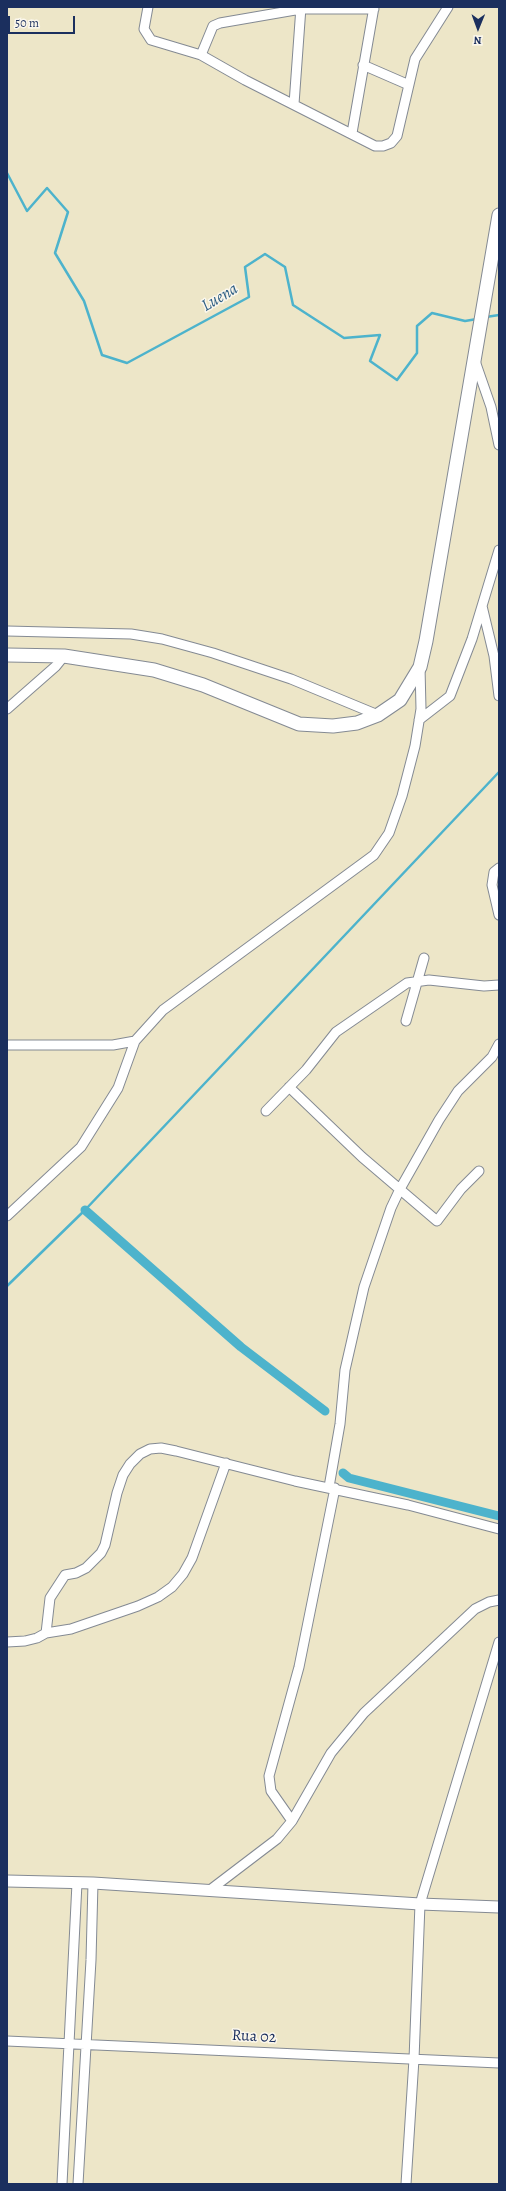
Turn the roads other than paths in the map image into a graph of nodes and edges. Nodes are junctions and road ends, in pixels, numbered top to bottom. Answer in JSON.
{"nodes":[{"id":1,"x":148,"y":7,"type":"edge"},
{"id":2,"x":448,"y":7,"type":"edge"},
{"id":3,"x":301,"y":8,"type":"edge"},
{"id":4,"x":374,"y":8,"type":"edge"},
{"id":5,"x":201,"y":55,"type":"junction"},
{"id":6,"x":363,"y":64,"type":"junction"},
{"id":7,"x":409,"y":85,"type":"junction"},
{"id":8,"x":294,"y":104,"type":"junction"},
{"id":9,"x":352,"y":133,"type":"junction"},
{"id":10,"x":499,"y":215,"type":"edge"},
{"id":11,"x":496,"y":243,"type":"edge"},
{"id":12,"x":476,"y":355,"type":"junction"},
{"id":13,"x":499,"y":445,"type":"edge"},
{"id":14,"x":499,"y":550,"type":"edge"},
{"id":15,"x":482,"y":606,"type":"junction"},
{"id":16,"x":7,"y":631,"type":"edge"},
{"id":17,"x":7,"y":655,"type":"edge"},
{"id":18,"x":64,"y":656,"type":"junction"},
{"id":19,"x":420,"y":667,"type":"junction"},
{"id":20,"x":499,"y":696,"type":"edge"},
{"id":21,"x":7,"y":709,"type":"edge"},
{"id":22,"x":378,"y":715,"type":"junction"},
{"id":23,"x":419,"y":720,"type":"junction"},
{"id":24,"x":499,"y":868,"type":"edge"},
{"id":25,"x":499,"y":915,"type":"edge"},
{"id":26,"x":424,"y":958,"type":"dead end"},
{"id":27,"x":418,"y":980,"type":"junction"},
{"id":28,"x":499,"y":985,"type":"edge"},
{"id":29,"x":406,"y":1021,"type":"dead end"},
{"id":30,"x":136,"y":1041,"type":"junction"},
{"id":31,"x":499,"y":1044,"type":"edge"},
{"id":32,"x":7,"y":1045,"type":"edge"},
{"id":33,"x":289,"y":1088,"type":"junction"},
{"id":34,"x":266,"y":1111,"type":"dead end"},
{"id":35,"x":479,"y":1171,"type":"dead end"},
{"id":36,"x":400,"y":1189,"type":"junction"},
{"id":37,"x":7,"y":1216,"type":"edge"},
{"id":38,"x":226,"y":1463,"type":"junction"},
{"id":39,"x":332,"y":1487,"type":"junction"},
{"id":40,"x":499,"y":1529,"type":"edge"},
{"id":41,"x":499,"y":1600,"type":"edge"},
{"id":42,"x":46,"y":1633,"type":"junction"},
{"id":43,"x":7,"y":1642,"type":"edge"},
{"id":44,"x":499,"y":1642,"type":"edge"},
{"id":45,"x":292,"y":1821,"type":"junction"},
{"id":46,"x":7,"y":1881,"type":"edge"},
{"id":47,"x":77,"y":1883,"type":"junction"},
{"id":48,"x":93,"y":1883,"type":"junction"},
{"id":49,"x":210,"y":1890,"type":"junction"},
{"id":50,"x":420,"y":1904,"type":"junction"},
{"id":51,"x":499,"y":1907,"type":"edge"},
{"id":52,"x":7,"y":2041,"type":"edge"},
{"id":53,"x":70,"y":2044,"type":"junction"},
{"id":54,"x":85,"y":2044,"type":"junction"},
{"id":55,"x":414,"y":2059,"type":"junction"},
{"id":56,"x":499,"y":2063,"type":"edge"},
{"id":57,"x":62,"y":2184,"type":"edge"},
{"id":58,"x":78,"y":2184,"type":"edge"},
{"id":59,"x":406,"y":2184,"type":"edge"}],
"edges":[{"from":1,"to":5,"type":"street"},
{"from":2,"to":7,"type":"street"},
{"from":3,"to":4,"type":"street"},
{"from":3,"to":5,"type":"street"},
{"from":3,"to":8,"type":"street"},
{"from":4,"to":6,"type":"street"},
{"from":5,"to":8,"type":"street"},
{"from":6,"to":7,"type":"street"},
{"from":6,"to":9,"type":"street"},
{"from":7,"to":9,"type":"street"},
{"from":8,"to":9,"type":"street"},
{"from":10,"to":11,"type":"main road"},
{"from":11,"to":12,"type":"main road"},
{"from":12,"to":13,"type":"street"},
{"from":12,"to":19,"type":"main road"},
{"from":14,"to":15,"type":"street"},
{"from":15,"to":20,"type":"street"},
{"from":15,"to":23,"type":"street"},
{"from":16,"to":22,"type":"street"},
{"from":17,"to":18,"type":"main road"},
{"from":18,"to":21,"type":"street"},
{"from":18,"to":22,"type":"main road"},
{"from":19,"to":22,"type":"main road"},
{"from":19,"to":23,"type":"street"},
{"from":23,"to":30,"type":"street"},
{"from":24,"to":25,"type":"street"},
{"from":26,"to":27,"type":"street"},
{"from":27,"to":28,"type":"street"},
{"from":27,"to":29,"type":"street"},
{"from":27,"to":33,"type":"street"},
{"from":30,"to":32,"type":"street"},
{"from":30,"to":37,"type":"street"},
{"from":31,"to":36,"type":"street"},
{"from":33,"to":34,"type":"street"},
{"from":33,"to":36,"type":"street"},
{"from":35,"to":36,"type":"street"},
{"from":36,"to":39,"type":"street"},
{"from":38,"to":39,"type":"street"},
{"from":38,"to":42,"type":"street"},
{"from":38,"to":42,"type":"street"},
{"from":39,"to":40,"type":"street"},
{"from":39,"to":45,"type":"street"},
{"from":41,"to":45,"type":"street"},
{"from":42,"to":43,"type":"street"},
{"from":44,"to":50,"type":"street"},
{"from":45,"to":49,"type":"street"},
{"from":46,"to":47,"type":"street"},
{"from":47,"to":48,"type":"street"},
{"from":47,"to":53,"type":"street"},
{"from":48,"to":49,"type":"street"},
{"from":48,"to":54,"type":"street"},
{"from":49,"to":50,"type":"street"},
{"from":50,"to":51,"type":"street"},
{"from":50,"to":55,"type":"street"},
{"from":52,"to":53,"type":"street","name":"Rua 02"},
{"from":53,"to":54,"type":"street","name":"Rua 02"},
{"from":53,"to":57,"type":"street"},
{"from":54,"to":55,"type":"street","name":"Rua 02"},
{"from":54,"to":58,"type":"street"},
{"from":55,"to":56,"type":"street","name":"Rua 02"},
{"from":55,"to":59,"type":"street"}]}
